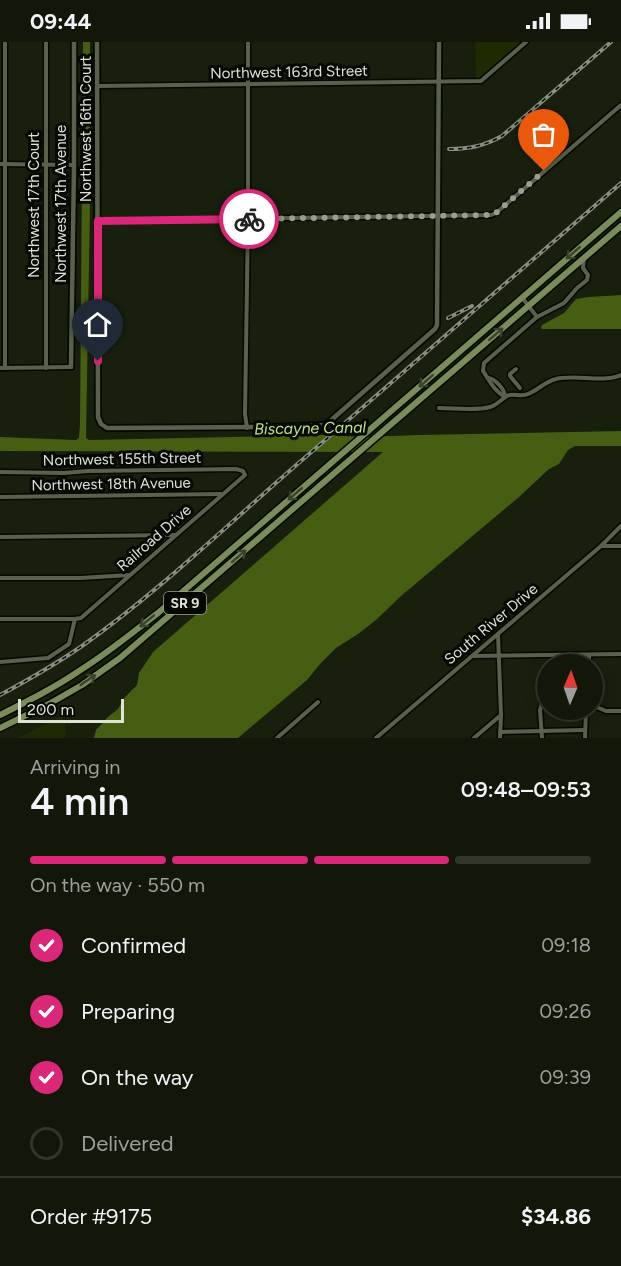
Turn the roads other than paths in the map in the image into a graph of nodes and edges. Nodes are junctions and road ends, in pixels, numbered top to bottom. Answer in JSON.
{"nodes":[{"id":1,"x":5,"y":42,"type":"edge"},
{"id":2,"x":46,"y":42,"type":"edge"},
{"id":3,"x":74,"y":42,"type":"edge"},
{"id":4,"x":97,"y":42,"type":"edge"},
{"id":5,"x":248,"y":42,"type":"edge"},
{"id":6,"x":439,"y":42,"type":"edge"},
{"id":7,"x":526,"y":42,"type":"edge"},
{"id":8,"x":439,"y":81,"type":"junction"},
{"id":9,"x":248,"y":85,"type":"junction"},
{"id":10,"x":97,"y":86,"type":"junction"},
{"id":11,"x":621,"y":105,"type":"edge"},
{"id":12,"x":2,"y":164,"type":"edge"},
{"id":13,"x":46,"y":165,"type":"junction"},
{"id":14,"x":74,"y":165,"type":"junction"},
{"id":15,"x":620,"y":214,"type":"edge"},
{"id":16,"x":438,"y":216,"type":"junction"},
{"id":17,"x":248,"y":219,"type":"junction"},
{"id":18,"x":98,"y":221,"type":"junction"},
{"id":19,"x":620,"y":229,"type":"edge"},
{"id":20,"x":584,"y":258,"type":"junction"},
{"id":21,"x":523,"y":296,"type":"junction"},
{"id":22,"x":530,"y":306,"type":"junction"},
{"id":23,"x":537,"y":317,"type":"junction"},
{"id":24,"x":71,"y":367,"type":"joint"},
{"id":25,"x":2,"y":368,"type":"edge"},
{"id":26,"x":46,"y":368,"type":"junction"},
{"id":27,"x":516,"y":369,"type":"dead end"},
{"id":28,"x":621,"y":375,"type":"edge"},
{"id":29,"x":520,"y":388,"type":"dead end"},
{"id":30,"x":505,"y":397,"type":"junction"},
{"id":31,"x":439,"y":408,"type":"dead end"},
{"id":32,"x":247,"y":428,"type":"junction"},
{"id":33,"x":243,"y":471,"type":"joint"},
{"id":34,"x":0,"y":472,"type":"edge"},
{"id":35,"x":222,"y":494,"type":"junction"},
{"id":36,"x":0,"y":497,"type":"edge"},
{"id":37,"x":621,"y":526,"type":"edge"},
{"id":38,"x":177,"y":535,"type":"junction"},
{"id":39,"x":0,"y":537,"type":"edge"},
{"id":40,"x":601,"y":546,"type":"junction"},
{"id":41,"x":621,"y":546,"type":"edge"},
{"id":42,"x":131,"y":575,"type":"junction"},
{"id":43,"x":0,"y":578,"type":"edge"},
{"id":44,"x":0,"y":619,"type":"edge"},
{"id":45,"x":75,"y":620,"type":"junction"},
{"id":46,"x":498,"y":634,"type":"junction"},
{"id":47,"x":621,"y":654,"type":"edge"},
{"id":48,"x":603,"y":655,"type":"edge"},
{"id":49,"x":471,"y":656,"type":"junction"},
{"id":50,"x":537,"y":656,"type":"edge"},
{"id":51,"x":499,"y":657,"type":"junction"},
{"id":52,"x":0,"y":662,"type":"edge"},
{"id":53,"x":318,"y":702,"type":"dead end"},
{"id":54,"x":603,"y":710,"type":"edge"},
{"id":55,"x":621,"y":711,"type":"edge"},
{"id":56,"x":0,"y":715,"type":"edge"},
{"id":57,"x":501,"y":715,"type":"junction"},
{"id":58,"x":541,"y":720,"type":"edge"},
{"id":59,"x":586,"y":720,"type":"edge"},
{"id":60,"x":0,"y":728,"type":"edge"},
{"id":61,"x":585,"y":730,"type":"junction"},
{"id":62,"x":542,"y":731,"type":"junction"},
{"id":63,"x":500,"y":732,"type":"junction"},
{"id":64,"x":277,"y":738,"type":"edge"},
{"id":65,"x":376,"y":738,"type":"edge"},
{"id":66,"x":474,"y":738,"type":"edge"},
{"id":67,"x":500,"y":738,"type":"edge"},
{"id":68,"x":542,"y":738,"type":"edge"},
{"id":69,"x":585,"y":738,"type":"edge"}],
"edges":[{"from":1,"to":12,"type":"street"},
{"from":2,"to":13,"type":"street","name":"Northwest 17th Court"},
{"from":3,"to":14,"type":"street","name":"Northwest 17th Avenue"},
{"from":4,"to":10,"type":"street","name":"Northwest 16th Court"},
{"from":5,"to":9,"type":"street"},
{"from":6,"to":8,"type":"street"},
{"from":7,"to":8,"type":"street","name":"Northwest 163rd Street"},
{"from":8,"to":9,"type":"street","name":"Northwest 163rd Street"},
{"from":8,"to":16,"type":"street"},
{"from":9,"to":10,"type":"street","name":"Northwest 163rd Street"},
{"from":9,"to":17,"type":"street"},
{"from":10,"to":18,"type":"street","name":"Northwest 16th Court"},
{"from":11,"to":16,"type":"street"},
{"from":12,"to":13,"type":"street"},
{"from":12,"to":25,"type":"street"},
{"from":13,"to":14,"type":"street"},
{"from":13,"to":26,"type":"street","name":"Northwest 17th Court"},
{"from":14,"to":24,"type":"street","name":"Northwest 17th Avenue"},
{"from":15,"to":21,"type":"main road","number":"SR 9","one_way":true},
{"from":16,"to":17,"type":"street"},
{"from":16,"to":32,"type":"street"},
{"from":17,"to":18,"type":"street"},
{"from":17,"to":32,"type":"street"},
{"from":18,"to":32,"type":"street","name":"Northwest 16th Court"},
{"from":19,"to":20,"type":"main road","number":"SR 9"},
{"from":20,"to":22,"type":"main road","number":"SR 9"},
{"from":20,"to":23,"type":"street"},
{"from":21,"to":22,"type":"street"},
{"from":21,"to":56,"type":"main road","number":"SR 9","one_way":true},
{"from":22,"to":23,"type":"street"},
{"from":60,"to":22,"type":"main road","number":"SR 9","one_way":true},
{"from":23,"to":30,"type":"street"},
{"from":24,"to":26,"type":"street"},
{"from":25,"to":26,"type":"street"},
{"from":27,"to":29,"type":"street"},
{"from":28,"to":30,"type":"street"},
{"from":30,"to":31,"type":"street"},
{"from":33,"to":34,"type":"street","name":"Northwest 155th Street"},
{"from":33,"to":35,"type":"street","name":"Railroad Drive"},
{"from":35,"to":36,"type":"street","name":"Northwest 18th Avenue"},
{"from":35,"to":38,"type":"street","name":"Railroad Drive"},
{"from":37,"to":40,"type":"street","name":"South River Drive"},
{"from":38,"to":39,"type":"street"},
{"from":38,"to":42,"type":"street","name":"Railroad Drive"},
{"from":40,"to":41,"type":"street"},
{"from":40,"to":46,"type":"street","name":"South River Drive"},
{"from":42,"to":43,"type":"street"},
{"from":42,"to":45,"type":"street","name":"Railroad Drive"},
{"from":44,"to":45,"type":"street"},
{"from":45,"to":52,"type":"street"},
{"from":46,"to":49,"type":"street","name":"South River Drive"},
{"from":46,"to":51,"type":"street"},
{"from":47,"to":48,"type":"street"},
{"from":49,"to":51,"type":"street"},
{"from":49,"to":65,"type":"street","name":"South River Drive"},
{"from":50,"to":51,"type":"street"},
{"from":51,"to":57,"type":"street"},
{"from":53,"to":64,"type":"street"},
{"from":54,"to":55,"type":"street"},
{"from":57,"to":63,"type":"street"},
{"from":57,"to":66,"type":"street"},
{"from":58,"to":62,"type":"street"},
{"from":59,"to":61,"type":"street"},
{"from":61,"to":62,"type":"street"},
{"from":61,"to":69,"type":"street"},
{"from":62,"to":63,"type":"street"},
{"from":62,"to":68,"type":"street"},
{"from":63,"to":67,"type":"street"}]}
